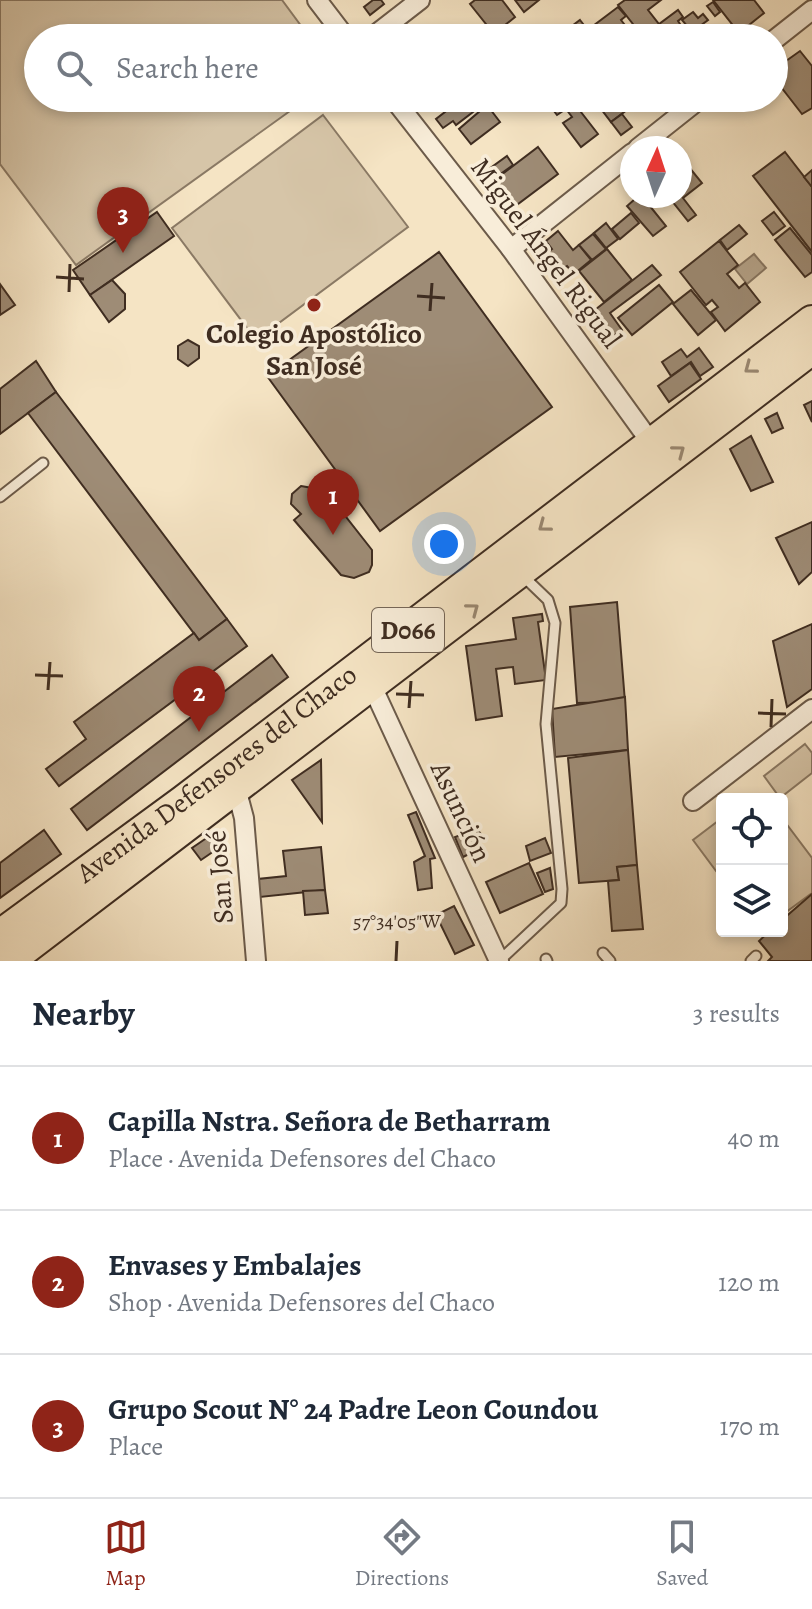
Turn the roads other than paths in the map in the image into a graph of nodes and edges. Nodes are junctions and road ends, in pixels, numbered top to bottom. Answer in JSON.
{"nodes":[{"id":1,"x":317,"y":0,"type":"edge"},
{"id":2,"x":420,"y":0,"type":"edge"},
{"id":3,"x":812,"y":10,"type":"edge"},
{"id":4,"x":335,"y":24,"type":"edge"},
{"id":5,"x":389,"y":24,"type":"edge"},
{"id":6,"x":788,"y":29,"type":"edge"},
{"id":7,"x":404,"y":112,"type":"edge"},
{"id":8,"x":683,"y":112,"type":"edge"},
{"id":9,"x":653,"y":136,"type":"edge"},
{"id":10,"x":620,"y":163,"type":"edge"},
{"id":11,"x":511,"y":249,"type":"junction"},
{"id":12,"x":812,"y":321,"type":"edge"},
{"id":13,"x":812,"y":349,"type":"edge"},
{"id":14,"x":652,"y":444,"type":"junction"},
{"id":15,"x":43,"y":463,"type":"dead end"},
{"id":16,"x":0,"y":497,"type":"edge"},
{"id":17,"x":519,"y":573,"type":"junction"},
{"id":18,"x":372,"y":686,"type":"junction"},
{"id":19,"x":812,"y":709,"type":"edge"},
{"id":20,"x":236,"y":788,"type":"junction"},
{"id":21,"x":693,"y":801,"type":"dead end"},
{"id":22,"x":106,"y":887,"type":"junction"},
{"id":23,"x":0,"y":935,"type":"edge"},
{"id":24,"x":0,"y":954,"type":"edge"},
{"id":25,"x":9,"y":961,"type":"edge"},
{"id":26,"x":256,"y":961,"type":"edge"},
{"id":27,"x":499,"y":961,"type":"edge"}],
"edges":[{"from":1,"to":4,"type":"street"},
{"from":2,"to":5,"type":"street"},
{"from":3,"to":6,"type":"street"},
{"from":7,"to":11,"type":"street","name":"Miguel Ángel Rigual"},
{"from":8,"to":9,"type":"street"},
{"from":10,"to":11,"type":"street"},
{"from":11,"to":14,"type":"street","name":"Miguel Ángel Rigual"},
{"from":12,"to":14,"type":"highway","name":"Avenida Defensores del Chaco","number":"D066","one_way":true},
{"from":17,"to":13,"type":"highway","name":"Avenida Defensores del Chaco","number":"D066","one_way":true},
{"from":14,"to":23,"type":"highway","name":"Avenida Defensores del Chaco","number":"D066","one_way":true},
{"from":15,"to":16,"type":"lane"},
{"from":18,"to":17,"type":"highway","name":"Avenida Defensores del Chaco","number":"D066","one_way":true},
{"from":17,"to":27,"type":"lane"},
{"from":18,"to":20,"type":"highway","name":"Avenida Defensores del Chaco","number":"D066"},
{"from":18,"to":27,"type":"street","name":"Asunción"},
{"from":19,"to":21,"type":"street"},
{"from":20,"to":22,"type":"highway","name":"Avenida Defensores del Chaco","number":"D066"},
{"from":20,"to":26,"type":"street","name":"San José"},
{"from":22,"to":24,"type":"highway"},
{"from":22,"to":25,"type":"highway","name":"Avenida Defensores del Chaco","number":"D066"}]}
